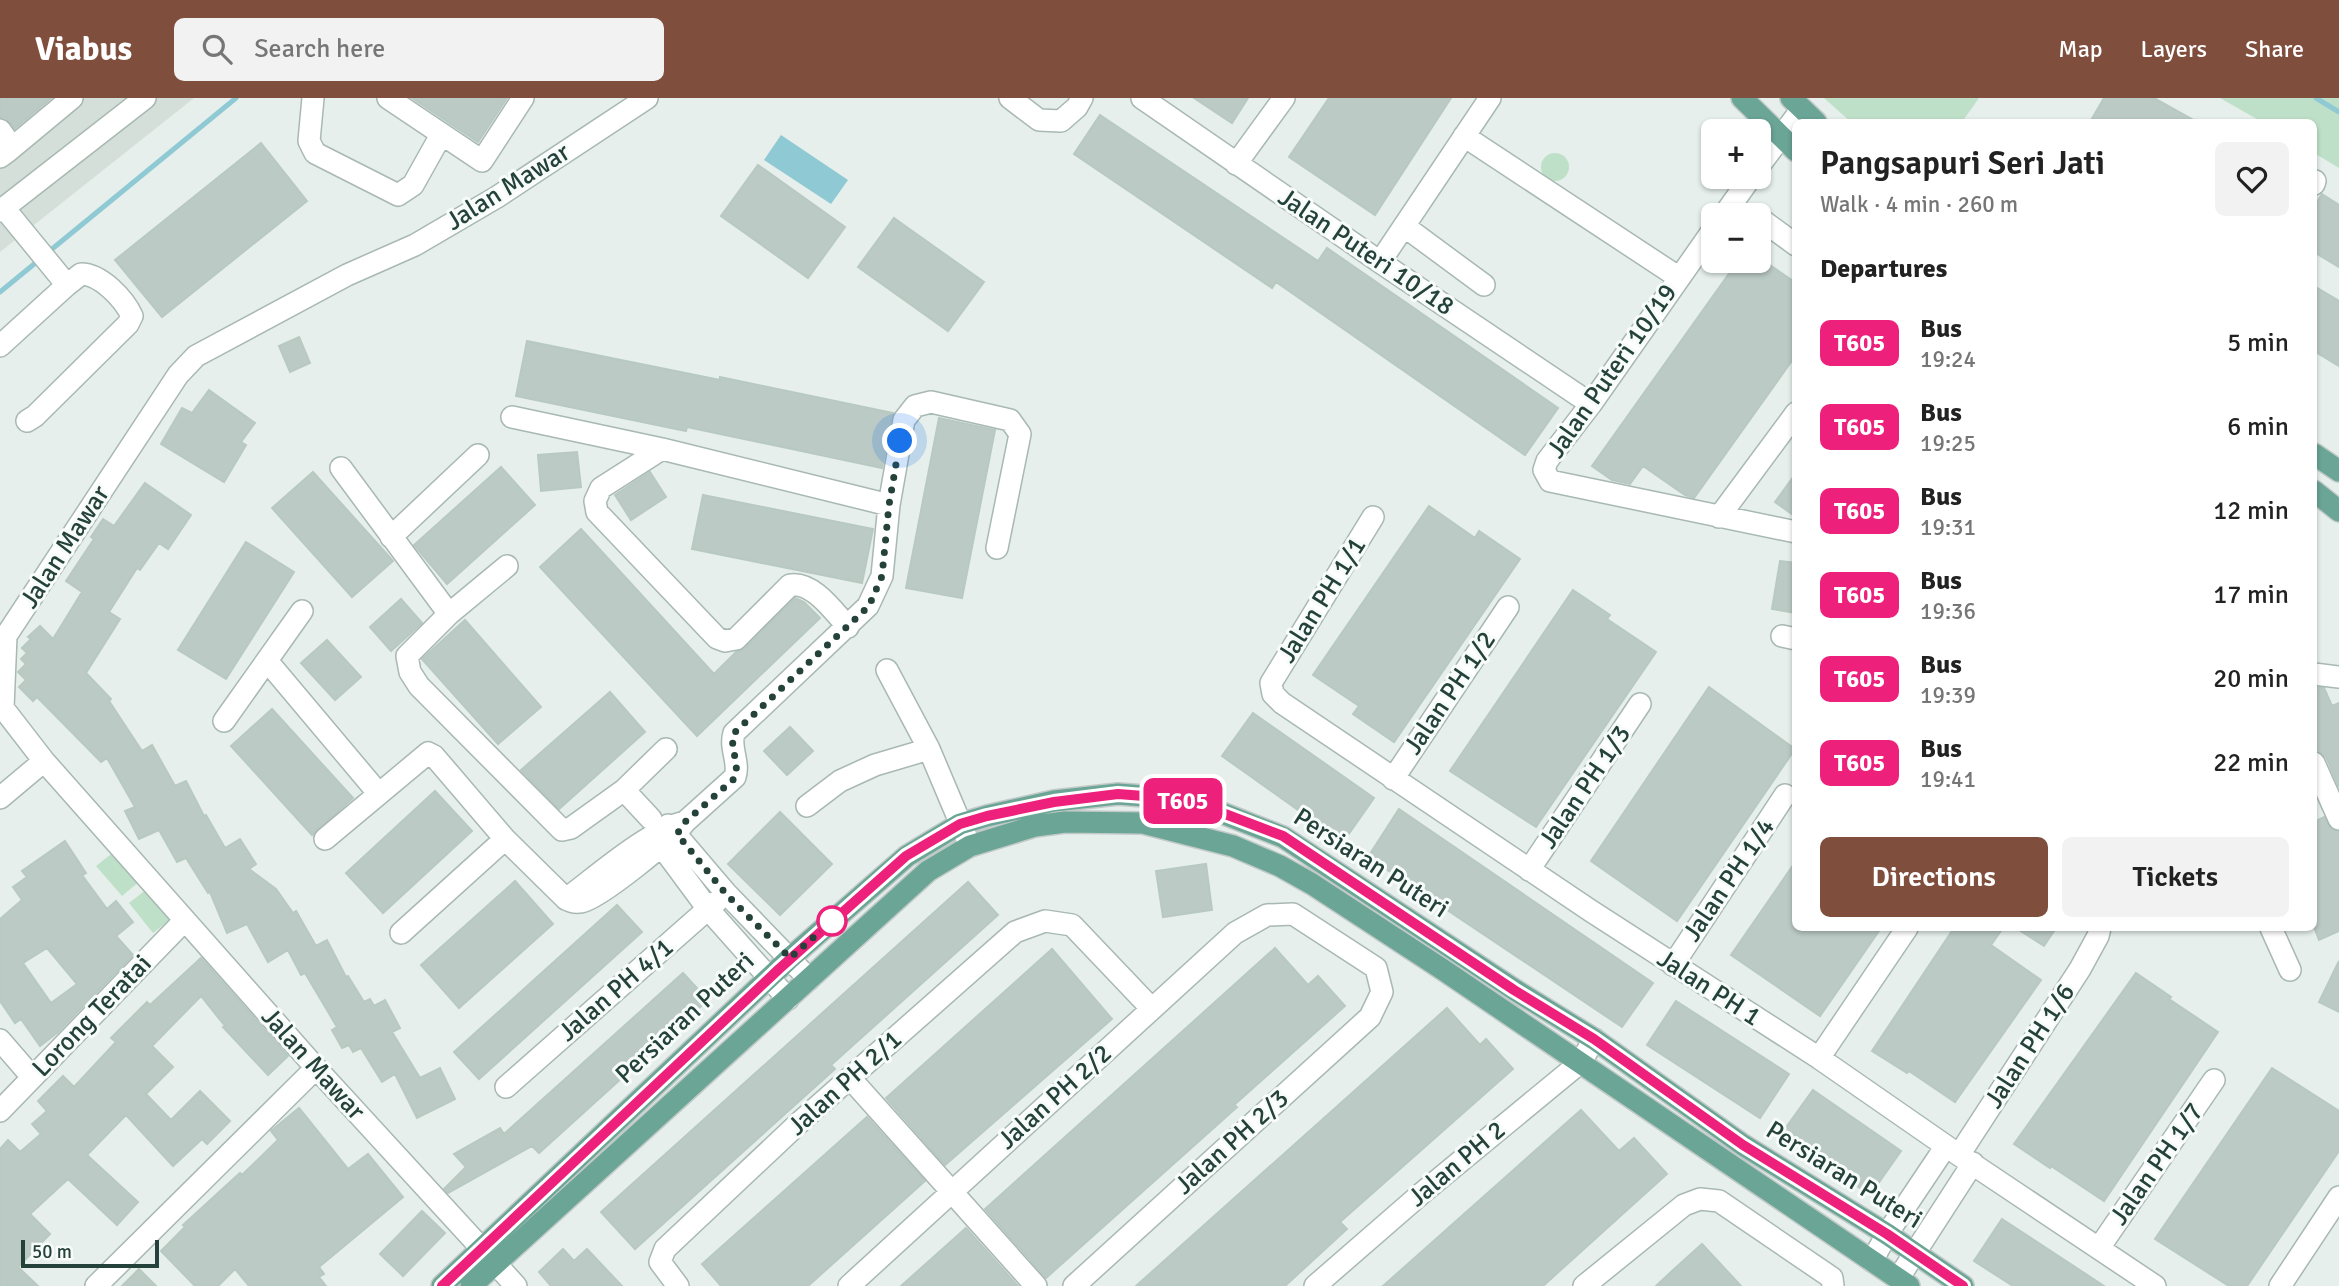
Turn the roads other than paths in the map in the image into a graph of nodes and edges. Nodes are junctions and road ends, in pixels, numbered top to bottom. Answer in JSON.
{"nodes":[{"id":1,"x":72,"y":98,"type":"edge"},
{"id":2,"x":145,"y":98,"type":"edge"},
{"id":3,"x":313,"y":98,"type":"edge"},
{"id":4,"x":388,"y":98,"type":"edge"},
{"id":5,"x":523,"y":98,"type":"edge"},
{"id":6,"x":647,"y":98,"type":"edge"},
{"id":7,"x":1010,"y":98,"type":"edge"},
{"id":8,"x":1082,"y":98,"type":"edge"},
{"id":9,"x":1142,"y":98,"type":"edge"},
{"id":10,"x":1284,"y":98,"type":"edge"},
{"id":11,"x":1490,"y":98,"type":"edge"},
{"id":12,"x":1742,"y":98,"type":"edge"},
{"id":13,"x":1792,"y":122,"type":"edge"},
{"id":14,"x":0,"y":130,"type":"edge"},
{"id":15,"x":441,"y":135,"type":"junction"},
{"id":16,"x":1464,"y":135,"type":"junction"},
{"id":17,"x":1780,"y":136,"type":"junction"},
{"id":18,"x":1792,"y":146,"type":"edge"},
{"id":19,"x":1771,"y":149,"type":"edge"},
{"id":20,"x":4,"y":154,"type":"edge"},
{"id":21,"x":482,"y":161,"type":"junction"},
{"id":22,"x":1236,"y":164,"type":"junction"},
{"id":23,"x":509,"y":188,"type":"junction"},
{"id":24,"x":2,"y":210,"type":"edge"},
{"id":25,"x":1404,"y":226,"type":"junction"},
{"id":26,"x":1771,"y":227,"type":"edge"},
{"id":27,"x":1792,"y":241,"type":"edge"},
{"id":28,"x":1701,"y":246,"type":"edge"},
{"id":29,"x":1380,"y":262,"type":"junction"},
{"id":30,"x":1678,"y":277,"type":"junction"},
{"id":31,"x":67,"y":285,"type":"junction"},
{"id":32,"x":1484,"y":285,"type":"dead end"},
{"id":33,"x":0,"y":346,"type":"edge"},
{"id":34,"x":1591,"y":404,"type":"junction"},
{"id":35,"x":512,"y":416,"type":"dead end"},
{"id":36,"x":1792,"y":418,"type":"edge"},
{"id":37,"x":27,"y":421,"type":"dead end"},
{"id":38,"x":662,"y":449,"type":"junction"},
{"id":39,"x":478,"y":455,"type":"dead end"},
{"id":40,"x":2317,"y":456,"type":"edge"},
{"id":41,"x":341,"y":468,"type":"dead end"},
{"id":42,"x":2339,"y":471,"type":"edge"},
{"id":43,"x":2317,"y":493,"type":"edge"},
{"id":44,"x":889,"y":505,"type":"junction"},
{"id":45,"x":2339,"y":510,"type":"edge"},
{"id":46,"x":1373,"y":517,"type":"dead end"},
{"id":47,"x":1719,"y":517,"type":"junction"},
{"id":48,"x":1792,"y":530,"type":"edge"},
{"id":49,"x":391,"y":537,"type":"junction"},
{"id":50,"x":997,"y":548,"type":"dead end"},
{"id":51,"x":507,"y":566,"type":"dead end"},
{"id":52,"x":1507,"y":607,"type":"dead end"},
{"id":53,"x":302,"y":611,"type":"dead end"},
{"id":54,"x":449,"y":614,"type":"junction"},
{"id":55,"x":848,"y":627,"type":"junction"},
{"id":56,"x":268,"y":662,"type":"junction"},
{"id":57,"x":887,"y":670,"type":"dead end"},
{"id":58,"x":2317,"y":674,"type":"edge"},
{"id":59,"x":2339,"y":677,"type":"edge"},
{"id":60,"x":1271,"y":683,"type":"joint"},
{"id":61,"x":1640,"y":704,"type":"dead end"},
{"id":62,"x":224,"y":721,"type":"dead end"},
{"id":63,"x":929,"y":748,"type":"junction"},
{"id":64,"x":666,"y":749,"type":"dead end"},
{"id":65,"x":44,"y":761,"type":"junction"},
{"id":66,"x":2317,"y":770,"type":"edge"},
{"id":67,"x":1393,"y":779,"type":"junction"},
{"id":68,"x":624,"y":790,"type":"junction"},
{"id":69,"x":379,"y":794,"type":"junction"},
{"id":70,"x":1786,"y":795,"type":"dead end"},
{"id":71,"x":0,"y":798,"type":"edge"},
{"id":72,"x":807,"y":806,"type":"dead end"},
{"id":73,"x":2339,"y":820,"type":"edge"},
{"id":74,"x":960,"y":824,"type":"junction"},
{"id":75,"x":666,"y":830,"type":"junction"},
{"id":76,"x":325,"y":839,"type":"dead end"},
{"id":77,"x":505,"y":839,"type":"junction"},
{"id":78,"x":971,"y":846,"type":"junction"},
{"id":79,"x":1529,"y":870,"type":"junction"},
{"id":80,"x":726,"y":894,"type":"junction"},
{"id":81,"x":708,"y":909,"type":"junction"},
{"id":82,"x":1267,"y":915,"type":"joint"},
{"id":83,"x":184,"y":921,"type":"junction"},
{"id":84,"x":1905,"y":931,"type":"edge"},
{"id":85,"x":2272,"y":931,"type":"edge"},
{"id":86,"x":2099,"y":932,"type":"edge"},
{"id":87,"x":401,"y":933,"type":"dead end"},
{"id":88,"x":790,"y":958,"type":"junction"},
{"id":89,"x":1672,"y":965,"type":"junction"},
{"id":90,"x":2290,"y":970,"type":"dead end"},
{"id":91,"x":768,"y":979,"type":"junction"},
{"id":92,"x":809,"y":979,"type":"junction"},
{"id":93,"x":788,"y":999,"type":"junction"},
{"id":94,"x":1152,"y":1009,"type":"junction"},
{"id":95,"x":1594,"y":1039,"type":"junction"},
{"id":96,"x":0,"y":1040,"type":"edge"},
{"id":97,"x":1819,"y":1058,"type":"junction"},
{"id":98,"x":1581,"y":1062,"type":"junction"},
{"id":99,"x":316,"y":1068,"type":"junction"},
{"id":100,"x":32,"y":1077,"type":"junction"},
{"id":101,"x":850,"y":1078,"type":"junction"},
{"id":102,"x":2214,"y":1080,"type":"dead end"},
{"id":103,"x":506,"y":1087,"type":"dead end"},
{"id":104,"x":0,"y":1111,"type":"edge"},
{"id":105,"x":1960,"y":1155,"type":"junction"},
{"id":106,"x":952,"y":1191,"type":"junction"},
{"id":107,"x":2339,"y":1198,"type":"edge"},
{"id":108,"x":1887,"y":1234,"type":"junction"},
{"id":109,"x":2099,"y":1248,"type":"junction"},
{"id":110,"x":1914,"y":1252,"type":"junction"},
{"id":111,"x":489,"y":1256,"type":"junction"},
{"id":112,"x":1871,"y":1261,"type":"junction"},
{"id":113,"x":1904,"y":1282,"type":"edge"},
{"id":114,"x":96,"y":1286,"type":"edge"},
{"id":115,"x":442,"y":1286,"type":"edge"},
{"id":116,"x":471,"y":1286,"type":"edge"},
{"id":117,"x":516,"y":1286,"type":"edge"},
{"id":118,"x":678,"y":1286,"type":"edge"},
{"id":119,"x":849,"y":1286,"type":"edge"},
{"id":120,"x":1036,"y":1286,"type":"edge"},
{"id":121,"x":1074,"y":1286,"type":"edge"},
{"id":122,"x":1315,"y":1286,"type":"edge"},
{"id":123,"x":1584,"y":1286,"type":"edge"},
{"id":124,"x":1833,"y":1286,"type":"edge"},
{"id":125,"x":1963,"y":1286,"type":"edge"},
{"id":126,"x":2155,"y":1286,"type":"edge"},
{"id":127,"x":2280,"y":1286,"type":"edge"}],
"edges":[{"from":1,"to":20,"type":"street"},
{"from":2,"to":24,"type":"street"},
{"from":3,"to":15,"type":"street"},
{"from":4,"to":15,"type":"street"},
{"from":5,"to":21,"type":"street"},
{"from":6,"to":23,"type":"street","name":"Jalan Mawar"},
{"from":7,"to":8,"type":"street"},
{"from":9,"to":22,"type":"street","name":"Jalan Puteri 10/18"},
{"from":10,"to":22,"type":"street"},
{"from":11,"to":16,"type":"street"},
{"from":12,"to":17,"type":"main road"},
{"from":13,"to":17,"type":"street"},
{"from":14,"to":20,"type":"street"},
{"from":15,"to":21,"type":"street"},
{"from":16,"to":25,"type":"street"},
{"from":16,"to":30,"type":"street"},
{"from":17,"to":18,"type":"main road"},
{"from":17,"to":19,"type":"street"},
{"from":21,"to":23,"type":"street"},
{"from":22,"to":29,"type":"street","name":"Jalan Puteri 10/18"},
{"from":23,"to":65,"type":"street","name":"Jalan Mawar"},
{"from":24,"to":31,"type":"street"},
{"from":25,"to":29,"type":"street"},
{"from":25,"to":32,"type":"street"},
{"from":26,"to":27,"type":"street"},
{"from":28,"to":30,"type":"street","name":"Jalan Puteri 10/19"},
{"from":29,"to":34,"type":"street","name":"Jalan Puteri 10/18"},
{"from":30,"to":34,"type":"street","name":"Jalan Puteri 10/19"},
{"from":31,"to":33,"type":"street"},
{"from":31,"to":37,"type":"street"},
{"from":34,"to":47,"type":"street","name":"Jalan Puteri 10/19"},
{"from":35,"to":38,"type":"street"},
{"from":36,"to":47,"type":"street"},
{"from":38,"to":44,"type":"street"},
{"from":38,"to":55,"type":"street"},
{"from":39,"to":49,"type":"street"},
{"from":40,"to":42,"type":"main road"},
{"from":41,"to":49,"type":"street"},
{"from":43,"to":45,"type":"main road"},
{"from":44,"to":50,"type":"street"},
{"from":44,"to":55,"type":"street"},
{"from":46,"to":60,"type":"street","name":"Jalan PH 1/1"},
{"from":47,"to":48,"type":"street","name":"Jalan Puteri 10/19"},
{"from":49,"to":54,"type":"street"},
{"from":51,"to":54,"type":"street"},
{"from":52,"to":67,"type":"street","name":"Jalan PH 1/2"},
{"from":53,"to":56,"type":"street"},
{"from":54,"to":68,"type":"street"},
{"from":55,"to":75,"type":"street"},
{"from":56,"to":62,"type":"street"},
{"from":56,"to":69,"type":"street"},
{"from":57,"to":63,"type":"street"},
{"from":58,"to":59,"type":"street"},
{"from":60,"to":67,"type":"street","name":"Jalan PH 1"},
{"from":61,"to":79,"type":"street","name":"Jalan PH 1/3"},
{"from":63,"to":72,"type":"street"},
{"from":63,"to":74,"type":"street"},
{"from":64,"to":68,"type":"street"},
{"from":65,"to":71,"type":"street"},
{"from":65,"to":83,"type":"street","name":"Jalan Mawar"},
{"from":66,"to":73,"type":"street"},
{"from":67,"to":79,"type":"street","name":"Jalan PH 1"},
{"from":68,"to":75,"type":"street"},
{"from":69,"to":76,"type":"street"},
{"from":69,"to":77,"type":"street"},
{"from":70,"to":89,"type":"street","name":"Jalan PH 1/4"},
{"from":74,"to":78,"type":"street"},
{"from":74,"to":88,"type":"main road","name":"Persiaran Puteri"},
{"from":74,"to":95,"type":"main road","name":"Persiaran Puteri"},
{"from":75,"to":77,"type":"street"},
{"from":75,"to":80,"type":"street"},
{"from":75,"to":81,"type":"street"},
{"from":77,"to":87,"type":"street"},
{"from":78,"to":92,"type":"main road","name":"Persiaran Puteri"},
{"from":78,"to":98,"type":"main road","name":"Persiaran Puteri"},
{"from":79,"to":89,"type":"street","name":"Jalan PH 1"},
{"from":80,"to":81,"type":"street","name":"Jalan PH 4/1"},
{"from":80,"to":88,"type":"street"},
{"from":81,"to":91,"type":"street"},
{"from":81,"to":103,"type":"street","name":"Jalan PH 4/1"},
{"from":82,"to":94,"type":"street","name":"Jalan PH 2/2"},
{"from":82,"to":121,"type":"street","name":"Jalan PH 2/3"},
{"from":83,"to":99,"type":"street","name":"Jalan Mawar"},
{"from":83,"to":100,"type":"street","name":"Lorong Teratai"},
{"from":84,"to":97,"type":"street"},
{"from":85,"to":90,"type":"street"},
{"from":86,"to":105,"type":"street","name":"Jalan PH 1/6"},
{"from":88,"to":91,"type":"main road","name":"Persiaran Puteri"},
{"from":88,"to":92,"type":"street"},
{"from":89,"to":97,"type":"street","name":"Jalan PH 1"},
{"from":91,"to":93,"type":"street"},
{"from":91,"to":111,"type":"main road","name":"Persiaran Puteri"},
{"from":92,"to":93,"type":"main road","name":"Persiaran Puteri"},
{"from":93,"to":111,"type":"main road","name":"Persiaran Puteri"},
{"from":94,"to":101,"type":"street","name":"Jalan PH 2/1"},
{"from":94,"to":106,"type":"street","name":"Jalan PH 2/2"},
{"from":95,"to":98,"type":"street","name":"Jalan PH 2"},
{"from":95,"to":108,"type":"main road","name":"Persiaran Puteri"},
{"from":96,"to":100,"type":"street"},
{"from":97,"to":105,"type":"street","name":"Jalan PH 1"},
{"from":98,"to":112,"type":"main road","name":"Persiaran Puteri"},
{"from":98,"to":122,"type":"street","name":"Jalan PH 2"},
{"from":99,"to":111,"type":"street","name":"Jalan Mawar"},
{"from":99,"to":114,"type":"street"},
{"from":100,"to":104,"type":"street","name":"Lorong Teratai"},
{"from":101,"to":106,"type":"street"},
{"from":101,"to":118,"type":"street","name":"Jalan PH 2/1"},
{"from":102,"to":109,"type":"street","name":"Jalan PH 1/7"},
{"from":105,"to":108,"type":"street"},
{"from":105,"to":109,"type":"street","name":"Jalan PH 1"},
{"from":105,"to":110,"type":"street"},
{"from":106,"to":119,"type":"street","name":"Jalan PH 2/2"},
{"from":106,"to":120,"type":"street"},
{"from":107,"to":127,"type":"street"},
{"from":108,"to":110,"type":"main road","name":"Persiaran Puteri"},
{"from":108,"to":112,"type":"street"},
{"from":109,"to":126,"type":"street","name":"Jalan PH 1"},
{"from":110,"to":113,"type":"street"},
{"from":110,"to":125,"type":"main road","name":"Persiaran Puteri"},
{"from":111,"to":115,"type":"main road"},
{"from":111,"to":116,"type":"main road"},
{"from":111,"to":117,"type":"street","name":"Jalan Mawar"},
{"from":112,"to":113,"type":"main road","name":"Persiaran Puteri"},
{"from":123,"to":124,"type":"street"}]}
